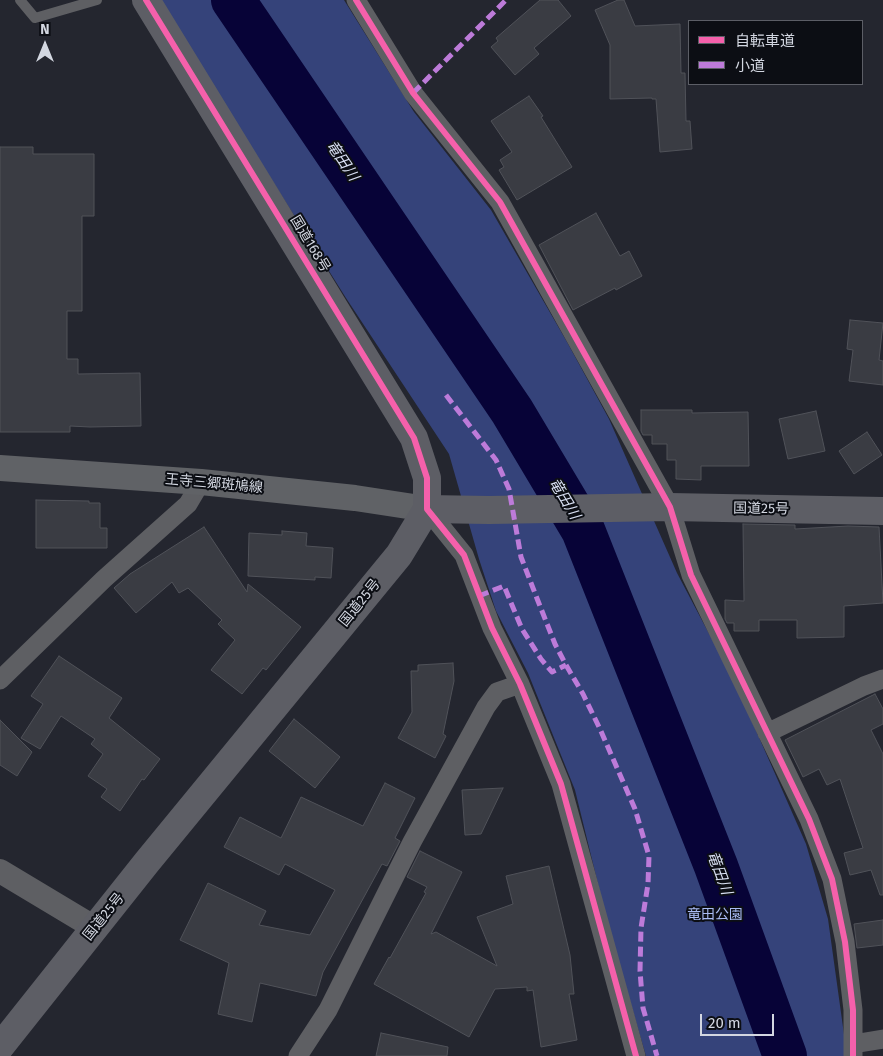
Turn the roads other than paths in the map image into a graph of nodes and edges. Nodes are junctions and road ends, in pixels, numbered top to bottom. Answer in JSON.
{"nodes":[{"id":1,"x":20,"y":0,"type":"edge"},
{"id":2,"x":98,"y":0,"type":"edge"},
{"id":3,"x":146,"y":0,"type":"edge"},
{"id":4,"x":356,"y":0,"type":"edge"},
{"id":5,"x":0,"y":468,"type":"edge"},
{"id":6,"x":201,"y":482,"type":"junction"},
{"id":7,"x":670,"y":507,"type":"junction"},
{"id":8,"x":426,"y":510,"type":"junction"},
{"id":9,"x":883,"y":511,"type":"edge"},
{"id":10,"x":883,"y":679,"type":"edge"},
{"id":11,"x":0,"y":680,"type":"edge"},
{"id":12,"x":520,"y":684,"type":"junction"},
{"id":13,"x":767,"y":733,"type":"junction"},
{"id":14,"x":0,"y":871,"type":"edge"},
{"id":15,"x":95,"y":928,"type":"junction"},
{"id":16,"x":883,"y":1039,"type":"edge"},
{"id":17,"x":0,"y":1047,"type":"edge"},
{"id":18,"x":853,"y":1050,"type":"edge"},
{"id":19,"x":298,"y":1056,"type":"edge"},
{"id":20,"x":636,"y":1056,"type":"edge"}],
"edges":[{"from":1,"to":2,"type":"lane"},
{"from":3,"to":8,"type":"highway","name":"国道168号"},
{"from":4,"to":7,"type":"street"},
{"from":5,"to":6,"type":"main road","name":"王寺三郷斑鳩線"},
{"from":6,"to":8,"type":"main road","name":"王寺三郷斑鳩線"},
{"from":6,"to":11,"type":"street"},
{"from":7,"to":8,"type":"highway","name":"国道25号"},
{"from":7,"to":9,"type":"highway","name":"国道25号"},
{"from":7,"to":13,"type":"street"},
{"from":8,"to":12,"type":"street"},
{"from":8,"to":15,"type":"highway","name":"国道25号"},
{"from":10,"to":13,"type":"street"},
{"from":12,"to":19,"type":"street"},
{"from":12,"to":20,"type":"street"},
{"from":13,"to":18,"type":"street"},
{"from":14,"to":15,"type":"street"},
{"from":15,"to":17,"type":"highway","name":"国道25号"},
{"from":16,"to":18,"type":"street"}]}
